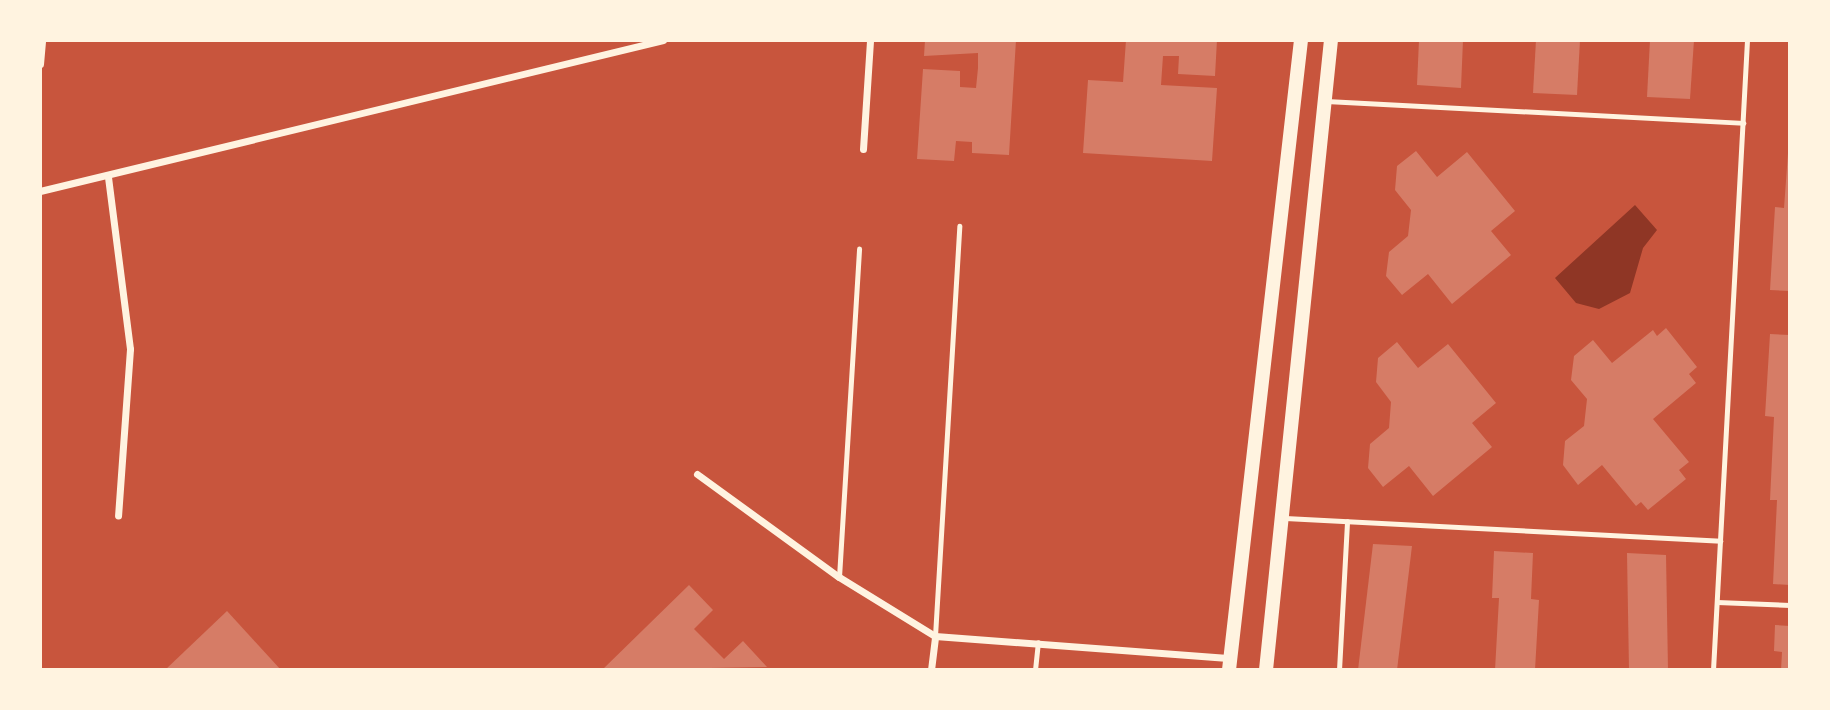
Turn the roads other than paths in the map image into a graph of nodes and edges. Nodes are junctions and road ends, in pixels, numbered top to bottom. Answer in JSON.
{"nodes":[{"id":1,"x":42,"y":40,"type":"edge"},
{"id":2,"x":663,"y":40,"type":"edge"},
{"id":3,"x":870,"y":40,"type":"edge"},
{"id":4,"x":1301,"y":40,"type":"edge"},
{"id":5,"x":1331,"y":40,"type":"edge"},
{"id":6,"x":1747,"y":40,"type":"edge"},
{"id":7,"x":40,"y":64,"type":"edge"},
{"id":8,"x":1324,"y":100,"type":"junction"},
{"id":9,"x":1743,"y":123,"type":"junction"},
{"id":10,"x":863,"y":149,"type":"dead end"},
{"id":11,"x":108,"y":177,"type":"junction"},
{"id":12,"x":40,"y":191,"type":"edge"},
{"id":13,"x":959,"y":226,"type":"dead end"},
{"id":14,"x":859,"y":249,"type":"dead end"},
{"id":15,"x":697,"y":474,"type":"dead end"},
{"id":16,"x":118,"y":516,"type":"dead end"},
{"id":17,"x":1282,"y":518,"type":"junction"},
{"id":18,"x":1347,"y":521,"type":"junction"},
{"id":19,"x":1720,"y":541,"type":"junction"},
{"id":20,"x":839,"y":578,"type":"junction"},
{"id":21,"x":1717,"y":602,"type":"junction"},
{"id":22,"x":1790,"y":606,"type":"edge"},
{"id":23,"x":935,"y":636,"type":"junction"},
{"id":24,"x":1038,"y":642,"type":"junction"},
{"id":25,"x":1230,"y":664,"type":"edge"},
{"id":26,"x":932,"y":669,"type":"edge"},
{"id":27,"x":1035,"y":670,"type":"edge"},
{"id":28,"x":1266,"y":670,"type":"edge"},
{"id":29,"x":1339,"y":670,"type":"edge"},
{"id":30,"x":1713,"y":670,"type":"edge"}],
"edges":[{"from":1,"to":7,"type":"street"},
{"from":2,"to":11,"type":"street"},
{"from":3,"to":10,"type":"street"},
{"from":4,"to":25,"type":"main road"},
{"from":5,"to":8,"type":"main road"},
{"from":6,"to":9,"type":"lane"},
{"from":8,"to":9,"type":"lane"},
{"from":8,"to":17,"type":"main road"},
{"from":9,"to":19,"type":"lane"},
{"from":11,"to":12,"type":"street"},
{"from":11,"to":16,"type":"street"},
{"from":13,"to":23,"type":"lane"},
{"from":14,"to":20,"type":"lane"},
{"from":15,"to":20,"type":"street"},
{"from":17,"to":18,"type":"lane"},
{"from":17,"to":28,"type":"main road"},
{"from":18,"to":19,"type":"lane"},
{"from":18,"to":29,"type":"lane"},
{"from":19,"to":21,"type":"lane"},
{"from":20,"to":23,"type":"street"},
{"from":21,"to":22,"type":"lane"},
{"from":21,"to":30,"type":"lane"},
{"from":23,"to":24,"type":"street"},
{"from":23,"to":26,"type":"street"},
{"from":24,"to":25,"type":"street"},
{"from":24,"to":27,"type":"lane"}]}
